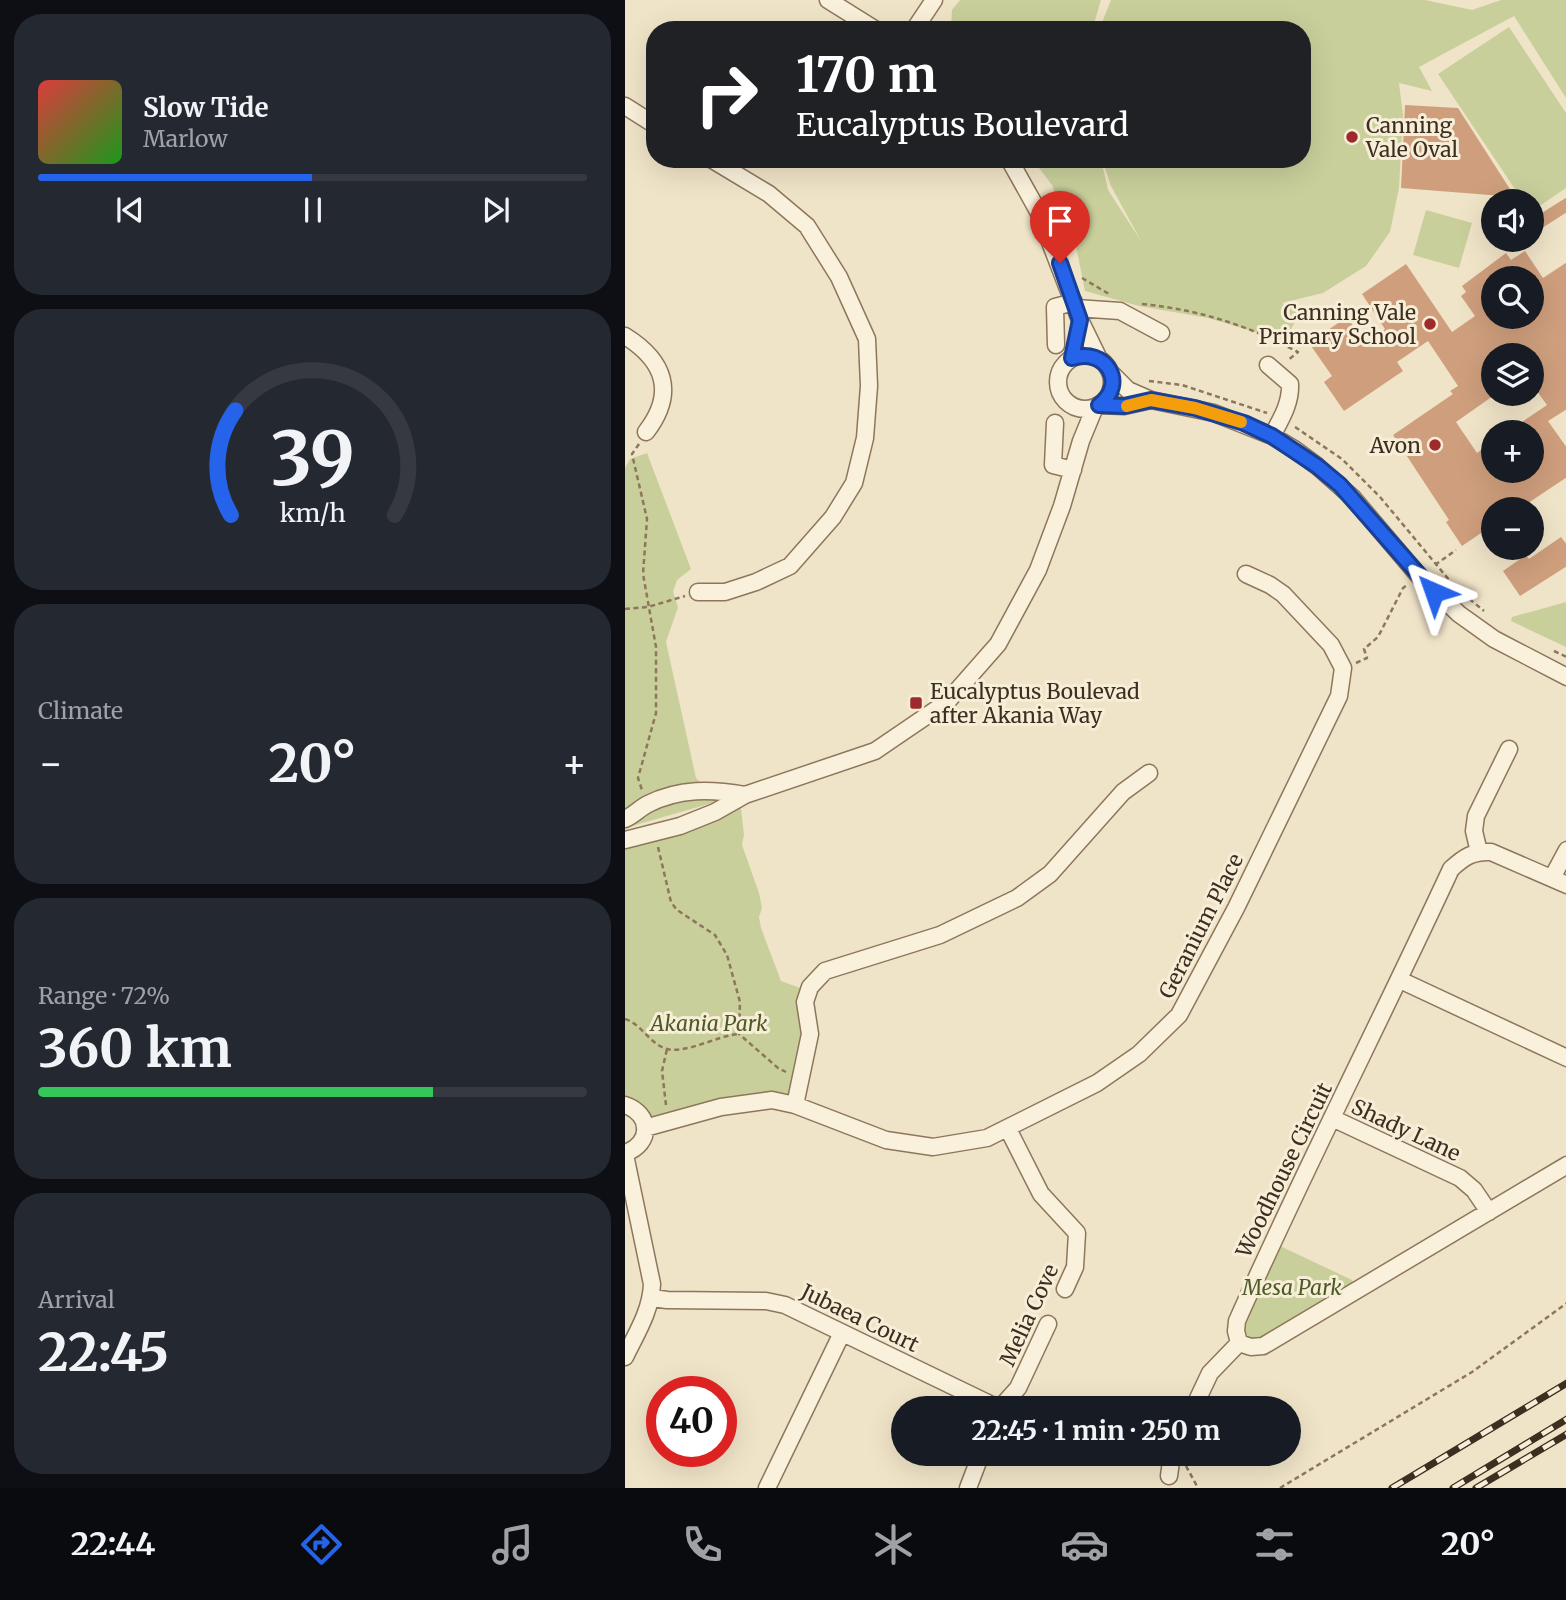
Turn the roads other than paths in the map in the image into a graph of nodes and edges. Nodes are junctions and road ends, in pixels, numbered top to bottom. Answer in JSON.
{"nodes":[{"id":1,"x":828,"y":0,"type":"edge"},
{"id":2,"x":934,"y":0,"type":"edge"},
{"id":3,"x":862,"y":21,"type":"edge"},
{"id":4,"x":920,"y":21,"type":"edge"},
{"id":5,"x":625,"y":106,"type":"edge"},
{"id":6,"x":646,"y":119,"type":"edge"},
{"id":7,"x":726,"y":168,"type":"edge"},
{"id":8,"x":1014,"y":168,"type":"edge"},
{"id":9,"x":1077,"y":310,"type":"junction"},
{"id":10,"x":1161,"y":333,"type":"dead end"},
{"id":11,"x":625,"y":336,"type":"edge"},
{"id":12,"x":1056,"y":345,"type":"dead end"},
{"id":13,"x":1072,"y":358,"type":"junction"},
{"id":14,"x":1099,"y":359,"type":"junction"},
{"id":15,"x":1276,"y":364,"type":"road end"},
{"id":16,"x":1111,"y":373,"type":"junction"},
{"id":17,"x":1151,"y":400,"type":"junction"},
{"id":18,"x":1071,"y":406,"type":"junction"},
{"id":19,"x":1097,"y":406,"type":"junction"},
{"id":20,"x":1055,"y":423,"type":"dead end"},
{"id":21,"x":646,"y":432,"type":"road end"},
{"id":22,"x":1272,"y":436,"type":"junction"},
{"id":23,"x":1081,"y":441,"type":"junction"},
{"id":24,"x":1073,"y":470,"type":"junction"},
{"id":25,"x":1246,"y":574,"type":"dead end"},
{"id":26,"x":698,"y":592,"type":"road end"},
{"id":27,"x":1565,"y":676,"type":"edge"},
{"id":28,"x":1509,"y":749,"type":"dead end"},
{"id":29,"x":1149,"y":773,"type":"dead end"},
{"id":30,"x":745,"y":795,"type":"junction"},
{"id":31,"x":625,"y":819,"type":"edge"},
{"id":32,"x":625,"y":840,"type":"edge"},
{"id":33,"x":1566,"y":850,"type":"edge"},
{"id":34,"x":1479,"y":852,"type":"junction"},
{"id":35,"x":1559,"y":882,"type":"edge"},
{"id":36,"x":1400,"y":980,"type":"junction"},
{"id":37,"x":1566,"y":1058,"type":"edge"},
{"id":38,"x":625,"y":1105,"type":"edge"},
{"id":39,"x":795,"y":1105,"type":"junction"},
{"id":40,"x":1333,"y":1118,"type":"junction"},
{"id":41,"x":645,"y":1128,"type":"junction"},
{"id":42,"x":1008,"y":1129,"type":"junction"},
{"id":43,"x":625,"y":1154,"type":"edge"},
{"id":44,"x":1566,"y":1165,"type":"edge"},
{"id":45,"x":1489,"y":1212,"type":"junction"},
{"id":46,"x":1065,"y":1289,"type":"dead end"},
{"id":47,"x":652,"y":1298,"type":"junction"},
{"id":48,"x":1048,"y":1324,"type":"dead end"},
{"id":49,"x":842,"y":1333,"type":"junction"},
{"id":50,"x":1239,"y":1342,"type":"junction"},
{"id":51,"x":625,"y":1357,"type":"edge"},
{"id":52,"x":975,"y":1396,"type":"edge"},
{"id":53,"x":1011,"y":1396,"type":"edge"},
{"id":54,"x":1199,"y":1396,"type":"edge"},
{"id":55,"x":976,"y":1466,"type":"edge"},
{"id":56,"x":1170,"y":1466,"type":"edge"},
{"id":57,"x":1169,"y":1476,"type":"dead end"},
{"id":58,"x":767,"y":1488,"type":"edge"},
{"id":59,"x":968,"y":1488,"type":"edge"}],
"edges":[{"from":1,"to":3,"type":"street"},
{"from":2,"to":4,"type":"street"},
{"from":5,"to":6,"type":"street"},
{"from":7,"to":26,"type":"street"},
{"from":8,"to":9,"type":"street"},
{"from":9,"to":10,"type":"street"},
{"from":9,"to":12,"type":"street"},
{"from":9,"to":13,"type":"street"},
{"from":9,"to":14,"type":"street"},
{"from":11,"to":21,"type":"street"},
{"from":13,"to":14,"type":"street"},
{"from":13,"to":18,"type":"street"},
{"from":14,"to":16,"type":"street"},
{"from":15,"to":22,"type":"street"},
{"from":16,"to":17,"type":"street"},
{"from":16,"to":19,"type":"street"},
{"from":17,"to":19,"type":"street"},
{"from":17,"to":22,"type":"street"},
{"from":18,"to":19,"type":"street"},
{"from":18,"to":23,"type":"street"},
{"from":19,"to":23,"type":"street"},
{"from":20,"to":24,"type":"street"},
{"from":22,"to":27,"type":"street"},
{"from":23,"to":24,"type":"street"},
{"from":24,"to":30,"type":"street"},
{"from":25,"to":42,"type":"street","name":"Geranium Place"},
{"from":28,"to":34,"type":"street"},
{"from":29,"to":39,"type":"street"},
{"from":30,"to":31,"type":"street"},
{"from":30,"to":32,"type":"street"},
{"from":33,"to":35,"type":"street"},
{"from":34,"to":35,"type":"street"},
{"from":34,"to":36,"type":"street","name":"Woodhouse Circuit"},
{"from":36,"to":37,"type":"street"},
{"from":36,"to":40,"type":"street","name":"Woodhouse Circuit"},
{"from":38,"to":41,"type":"street"},
{"from":39,"to":41,"type":"street","name":"Geranium Place"},
{"from":39,"to":42,"type":"street","name":"Geranium Place"},
{"from":40,"to":45,"type":"street","name":"Shady Lane"},
{"from":40,"to":50,"type":"street","name":"Woodhouse Circuit"},
{"from":41,"to":43,"type":"street"},
{"from":42,"to":46,"type":"street","name":"Melia Cove"},
{"from":43,"to":47,"type":"street"},
{"from":44,"to":45,"type":"street"},
{"from":45,"to":50,"type":"street"},
{"from":47,"to":49,"type":"street","name":"Jubaea Court"},
{"from":47,"to":51,"type":"street"},
{"from":48,"to":53,"type":"street","name":"Melia Cove"},
{"from":49,"to":52,"type":"street","name":"Jubaea Court"},
{"from":49,"to":58,"type":"street"},
{"from":50,"to":54,"type":"street"},
{"from":55,"to":59,"type":"street"},
{"from":56,"to":57,"type":"street"}]}
